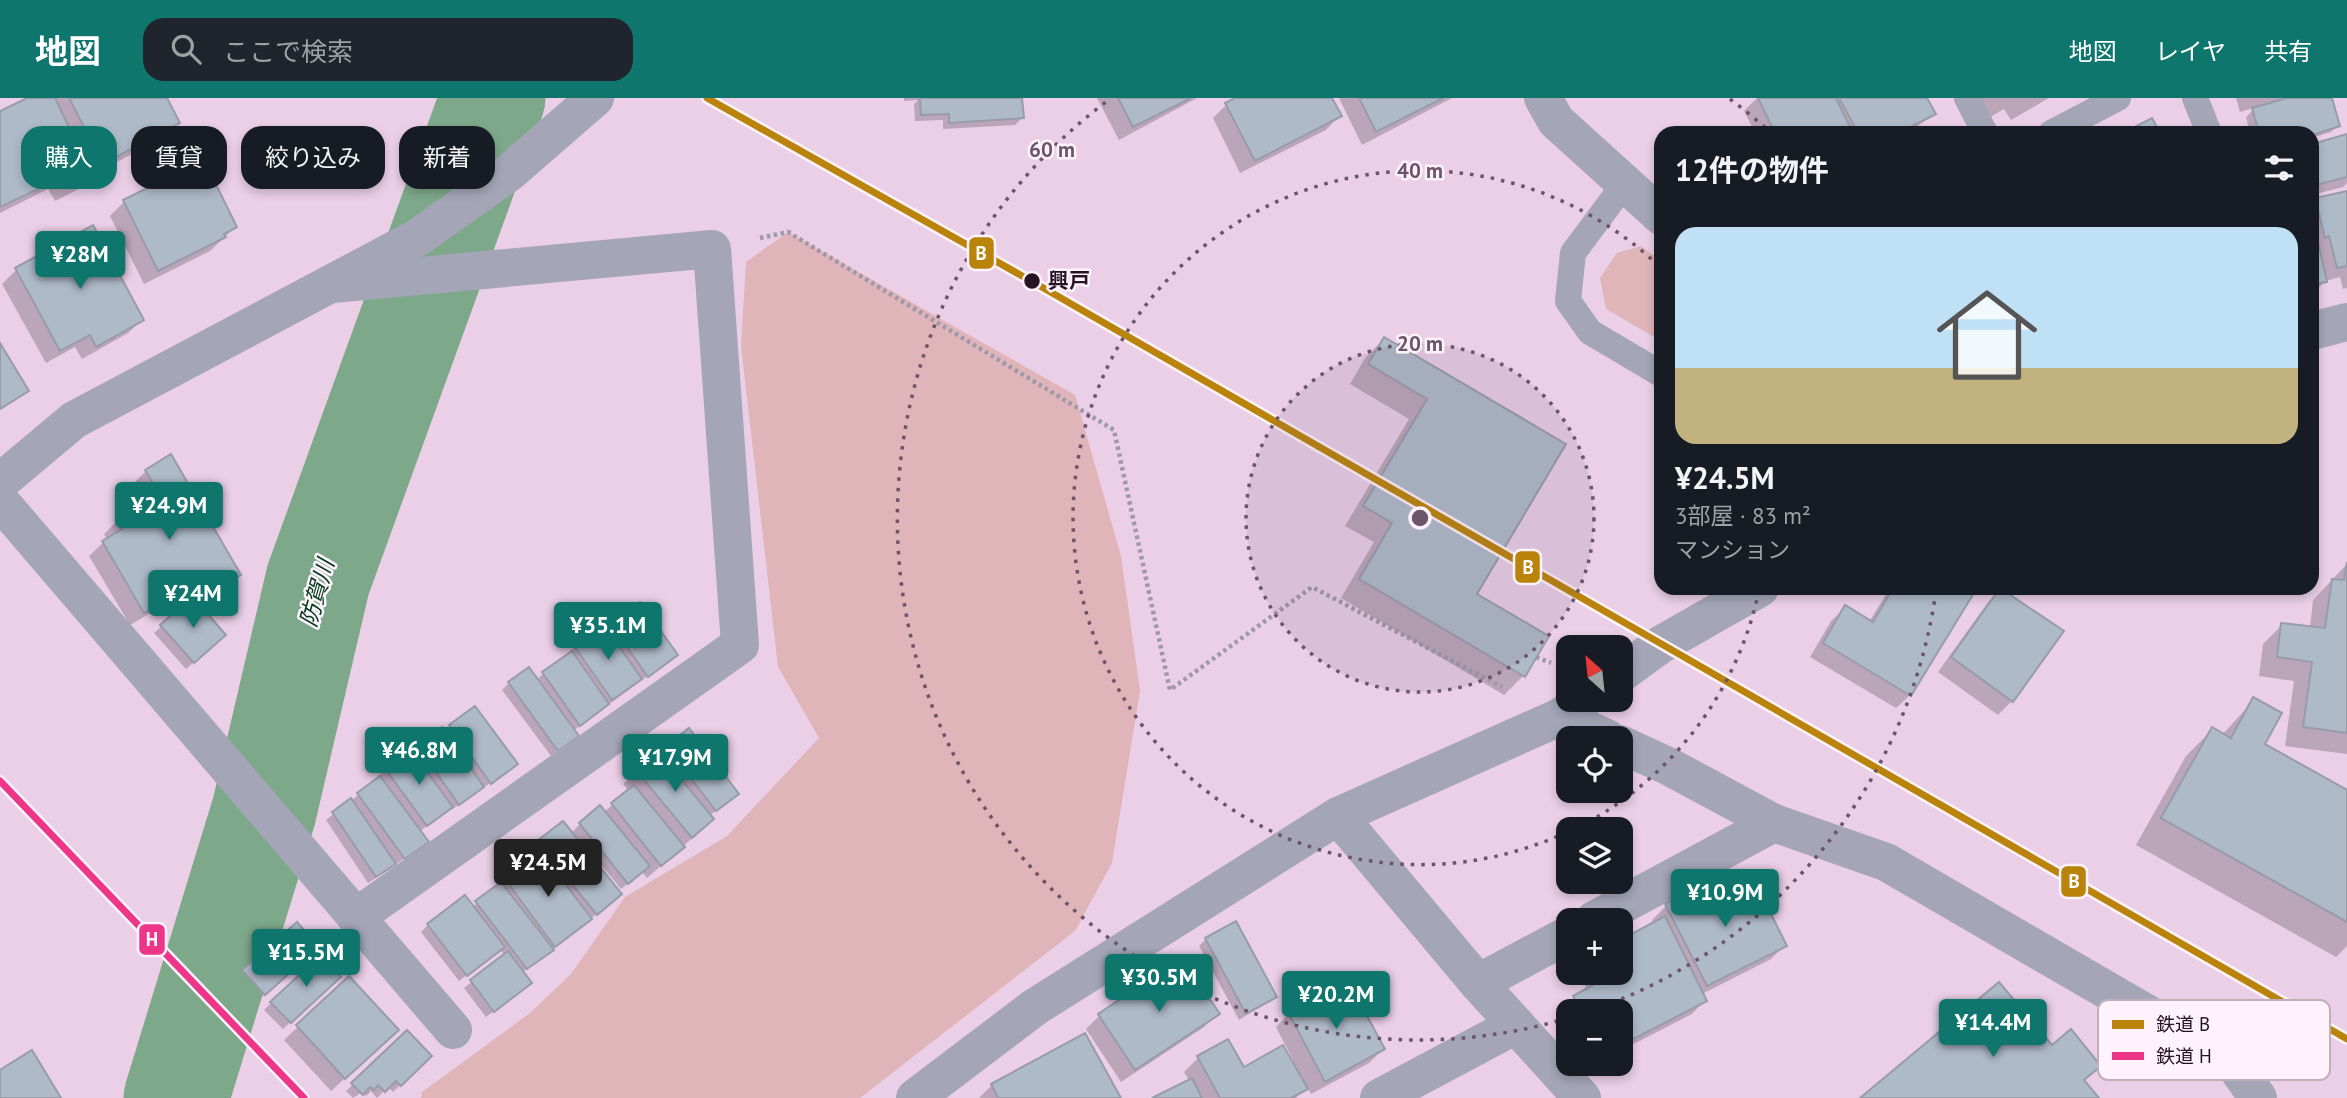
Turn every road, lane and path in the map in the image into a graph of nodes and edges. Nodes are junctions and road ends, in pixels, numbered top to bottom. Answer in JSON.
{"nodes":[{"id":1,"x":595,"y":98,"type":"edge"},
{"id":2,"x":1543,"y":98,"type":"edge"},
{"id":3,"x":1967,"y":98,"type":"edge"},
{"id":4,"x":2118,"y":98,"type":"edge"},
{"id":5,"x":2195,"y":98,"type":"edge"},
{"id":6,"x":1981,"y":126,"type":"edge"},
{"id":7,"x":2064,"y":126,"type":"edge"},
{"id":8,"x":2206,"y":126,"type":"edge"},
{"id":9,"x":1625,"y":183,"type":"junction"},
{"id":10,"x":1654,"y":210,"type":"edge"},
{"id":11,"x":712,"y":249,"type":"junction"},
{"id":12,"x":332,"y":284,"type":"junction"},
{"id":13,"x":2347,"y":322,"type":"edge"},
{"id":14,"x":2319,"y":329,"type":"edge"},
{"id":15,"x":1654,"y":370,"type":"edge"},
{"id":16,"x":0,"y":482,"type":"edge"},
{"id":17,"x":0,"y":501,"type":"edge"},
{"id":18,"x":1748,"y":595,"type":"edge"},
{"id":19,"x":1633,"y":665,"type":"edge"},
{"id":20,"x":1556,"y":701,"type":"edge"},
{"id":21,"x":1565,"y":712,"type":"edge"},
{"id":22,"x":1576,"y":712,"type":"edge"},
{"id":23,"x":1593,"y":726,"type":"edge"},
{"id":24,"x":1633,"y":750,"type":"edge"},
{"id":25,"x":1338,"y":816,"type":"junction"},
{"id":26,"x":1774,"y":823,"type":"junction"},
{"id":27,"x":1616,"y":908,"type":"edge"},
{"id":28,"x":356,"y":917,"type":"junction"},
{"id":29,"x":1556,"y":941,"type":"edge"},
{"id":30,"x":1479,"y":983,"type":"junction"},
{"id":31,"x":2124,"y":1000,"type":"edge"},
{"id":32,"x":1516,"y":1025,"type":"junction"},
{"id":33,"x":453,"y":1030,"type":"dead end"},
{"id":34,"x":2245,"y":1080,"type":"edge"},
{"id":35,"x":915,"y":1098,"type":"edge"},
{"id":36,"x":1378,"y":1098,"type":"edge"},
{"id":37,"x":1582,"y":1098,"type":"edge"},
{"id":38,"x":2258,"y":1098,"type":"edge"}],
"edges":[{"from":1,"to":12,"type":"street"},
{"from":2,"to":9,"type":"street"},
{"from":3,"to":6,"type":"lane"},
{"from":4,"to":7,"type":"lane"},
{"from":5,"to":8,"type":"lane"},
{"from":9,"to":10,"type":"street"},
{"from":9,"to":15,"type":"lane"},
{"from":11,"to":12,"type":"street"},
{"from":11,"to":20,"type":"path"},
{"from":11,"to":28,"type":"street"},
{"from":12,"to":16,"type":"street"},
{"from":13,"to":14,"type":"street"},
{"from":17,"to":28,"type":"street"},
{"from":18,"to":19,"type":"street"},
{"from":21,"to":25,"type":"street"},
{"from":22,"to":23,"type":"street"},
{"from":24,"to":26,"type":"street"},
{"from":25,"to":30,"type":"street"},
{"from":25,"to":35,"type":"street"},
{"from":26,"to":27,"type":"street"},
{"from":26,"to":31,"type":"street"},
{"from":28,"to":33,"type":"street"},
{"from":29,"to":30,"type":"street"},
{"from":30,"to":32,"type":"street"},
{"from":32,"to":36,"type":"street"},
{"from":32,"to":37,"type":"street"},
{"from":34,"to":38,"type":"street"}]}
